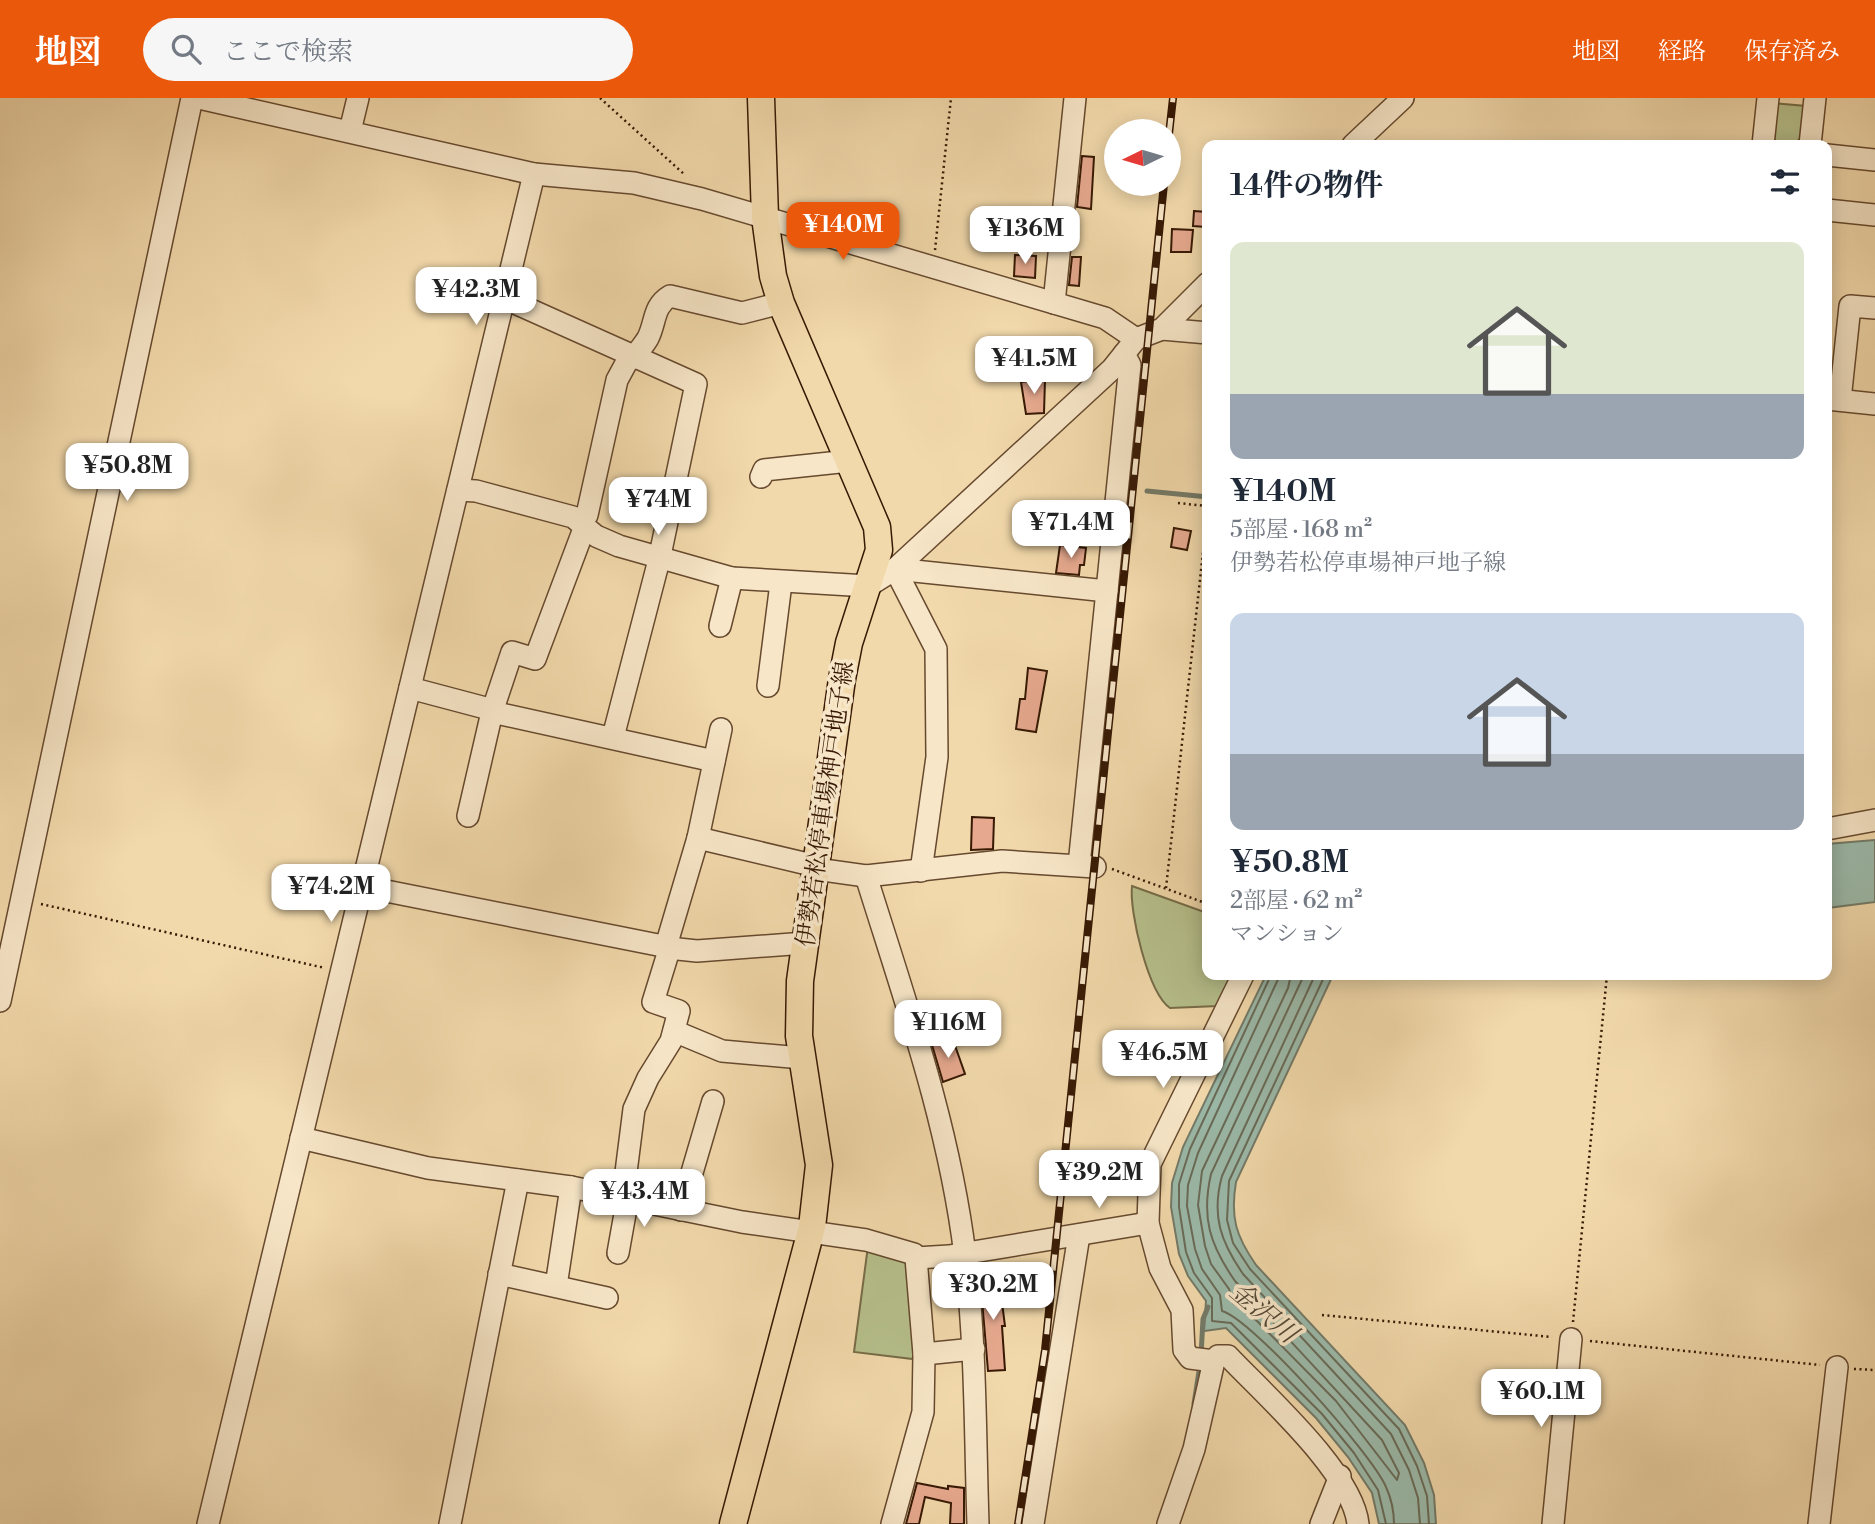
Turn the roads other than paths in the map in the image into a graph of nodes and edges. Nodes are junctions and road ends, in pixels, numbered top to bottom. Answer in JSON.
{"nodes":[{"id":1,"x":192,"y":98,"type":"edge"},
{"id":2,"x":199,"y":98,"type":"edge"},
{"id":3,"x":358,"y":98,"type":"edge"},
{"id":4,"x":761,"y":98,"type":"edge"},
{"id":5,"x":1075,"y":98,"type":"edge"},
{"id":6,"x":1401,"y":98,"type":"edge"},
{"id":7,"x":1769,"y":98,"type":"edge"},
{"id":8,"x":1815,"y":98,"type":"edge"},
{"id":9,"x":350,"y":131,"type":"junction"},
{"id":10,"x":1361,"y":140,"type":"edge"},
{"id":11,"x":1764,"y":140,"type":"edge"},
{"id":12,"x":1811,"y":140,"type":"edge"},
{"id":13,"x":1832,"y":156,"type":"edge"},
{"id":14,"x":1875,"y":160,"type":"edge"},
{"id":15,"x":534,"y":174,"type":"junction"},
{"id":16,"x":1832,"y":211,"type":"edge"},
{"id":17,"x":1875,"y":215,"type":"edge"},
{"id":18,"x":765,"y":217,"type":"junction"},
{"id":19,"x":1202,"y":289,"type":"edge"},
{"id":20,"x":504,"y":298,"type":"junction"},
{"id":21,"x":781,"y":303,"type":"junction"},
{"id":22,"x":1054,"y":303,"type":"junction"},
{"id":23,"x":1875,"y":308,"type":"edge"},
{"id":24,"x":1162,"y":329,"type":"junction"},
{"id":25,"x":1202,"y":332,"type":"edge"},
{"id":26,"x":1130,"y":346,"type":"junction"},
{"id":27,"x":632,"y":357,"type":"junction"},
{"id":28,"x":1834,"y":400,"type":"edge"},
{"id":29,"x":1875,"y":404,"type":"edge"},
{"id":30,"x":849,"y":461,"type":"junction"},
{"id":31,"x":761,"y":477,"type":"dead end"},
{"id":32,"x":458,"y":490,"type":"junction"},
{"id":33,"x":584,"y":524,"type":"junction"},
{"id":34,"x":659,"y":560,"type":"junction"},
{"id":35,"x":895,"y":569,"type":"junction"},
{"id":36,"x":732,"y":578,"type":"junction"},
{"id":37,"x":781,"y":583,"type":"junction"},
{"id":38,"x":868,"y":586,"type":"junction"},
{"id":39,"x":1107,"y":591,"type":"junction"},
{"id":40,"x":720,"y":626,"type":"dead end"},
{"id":41,"x":768,"y":686,"type":"dead end"},
{"id":42,"x":410,"y":688,"type":"junction"},
{"id":43,"x":493,"y":711,"type":"junction"},
{"id":44,"x":721,"y":729,"type":"dead end"},
{"id":45,"x":613,"y":737,"type":"junction"},
{"id":46,"x":714,"y":761,"type":"junction"},
{"id":47,"x":468,"y":816,"type":"dead end"},
{"id":48,"x":1875,"y":820,"type":"edge"},
{"id":49,"x":1832,"y":828,"type":"edge"},
{"id":50,"x":698,"y":838,"type":"junction"},
{"id":51,"x":816,"y":867,"type":"junction"},
{"id":52,"x":921,"y":871,"type":"junction"},
{"id":53,"x":866,"y":876,"type":"junction"},
{"id":54,"x":361,"y":886,"type":"junction"},
{"id":55,"x":804,"y":943,"type":"junction"},
{"id":56,"x":668,"y":947,"type":"junction"},
{"id":57,"x":1241,"y":980,"type":"edge"},
{"id":58,"x":0,"y":1001,"type":"edge"},
{"id":59,"x":674,"y":1031,"type":"junction"},
{"id":60,"x":803,"y":1058,"type":"junction"},
{"id":61,"x":713,"y":1101,"type":"dead end"},
{"id":62,"x":301,"y":1138,"type":"junction"},
{"id":63,"x":518,"y":1180,"type":"junction"},
{"id":64,"x":572,"y":1187,"type":"junction"},
{"id":65,"x":626,"y":1197,"type":"junction"},
{"id":66,"x":681,"y":1210,"type":"junction"},
{"id":67,"x":1147,"y":1223,"type":"junction"},
{"id":68,"x":808,"y":1234,"type":"junction"},
{"id":69,"x":1079,"y":1234,"type":"junction"},
{"id":70,"x":965,"y":1252,"type":"junction"},
{"id":71,"x":618,"y":1253,"type":"dead end"},
{"id":72,"x":916,"y":1258,"type":"junction"},
{"id":73,"x":499,"y":1274,"type":"junction"},
{"id":74,"x":556,"y":1286,"type":"junction"},
{"id":75,"x":607,"y":1298,"type":"dead end"},
{"id":76,"x":1571,"y":1339,"type":"road end"},
{"id":77,"x":974,"y":1349,"type":"junction"},
{"id":78,"x":924,"y":1354,"type":"junction"},
{"id":79,"x":1205,"y":1360,"type":"junction"},
{"id":80,"x":1837,"y":1367,"type":"road end"},
{"id":81,"x":1340,"y":1476,"type":"junction"},
{"id":82,"x":208,"y":1524,"type":"edge"},
{"id":83,"x":450,"y":1524,"type":"edge"},
{"id":84,"x":733,"y":1524,"type":"edge"},
{"id":85,"x":891,"y":1524,"type":"edge"},
{"id":86,"x":978,"y":1524,"type":"edge"},
{"id":87,"x":1033,"y":1524,"type":"edge"},
{"id":88,"x":1168,"y":1524,"type":"edge"},
{"id":89,"x":1321,"y":1524,"type":"edge"},
{"id":90,"x":1359,"y":1524,"type":"edge"},
{"id":91,"x":1553,"y":1524,"type":"edge"},
{"id":92,"x":1819,"y":1524,"type":"edge"}],
"edges":[{"from":1,"to":58,"type":"street"},
{"from":2,"to":9,"type":"street"},
{"from":3,"to":9,"type":"street"},
{"from":4,"to":18,"type":"main road","name":"伊勢若松停車場神戸地子線"},
{"from":5,"to":22,"type":"street"},
{"from":6,"to":10,"type":"street"},
{"from":7,"to":11,"type":"street"},
{"from":8,"to":12,"type":"street"},
{"from":9,"to":15,"type":"street"},
{"from":13,"to":14,"type":"street"},
{"from":15,"to":18,"type":"street"},
{"from":15,"to":20,"type":"street"},
{"from":16,"to":17,"type":"street"},
{"from":18,"to":21,"type":"main road","name":"伊勢若松停車場神戸地子線"},
{"from":18,"to":22,"type":"street"},
{"from":19,"to":24,"type":"street"},
{"from":20,"to":27,"type":"street"},
{"from":20,"to":32,"type":"street"},
{"from":21,"to":27,"type":"street"},
{"from":21,"to":30,"type":"main road","name":"伊勢若松停車場神戸地子線"},
{"from":22,"to":26,"type":"street"},
{"from":23,"to":28,"type":"street"},
{"from":24,"to":25,"type":"street"},
{"from":24,"to":26,"type":"street"},
{"from":26,"to":35,"type":"street"},
{"from":26,"to":39,"type":"street"},
{"from":27,"to":33,"type":"street"},
{"from":27,"to":34,"type":"street"},
{"from":28,"to":29,"type":"street"},
{"from":30,"to":31,"type":"street"},
{"from":30,"to":38,"type":"main road","name":"伊勢若松停車場神戸地子線"},
{"from":32,"to":33,"type":"street"},
{"from":32,"to":42,"type":"street"},
{"from":33,"to":34,"type":"street"},
{"from":33,"to":43,"type":"street"},
{"from":34,"to":36,"type":"street"},
{"from":34,"to":45,"type":"street"},
{"from":35,"to":38,"type":"street"},
{"from":35,"to":39,"type":"street"},
{"from":35,"to":52,"type":"street"},
{"from":36,"to":37,"type":"street"},
{"from":36,"to":40,"type":"street"},
{"from":37,"to":38,"type":"street"},
{"from":37,"to":41,"type":"street"},
{"from":38,"to":51,"type":"main road","name":"伊勢若松停車場神戸地子線"},
{"from":39,"to":52,"type":"street"},
{"from":42,"to":43,"type":"street"},
{"from":42,"to":54,"type":"street"},
{"from":43,"to":45,"type":"street"},
{"from":43,"to":47,"type":"street"},
{"from":44,"to":46,"type":"street"},
{"from":45,"to":46,"type":"street"},
{"from":46,"to":50,"type":"street"},
{"from":48,"to":49,"type":"street"},
{"from":50,"to":51,"type":"street"},
{"from":50,"to":56,"type":"street"},
{"from":51,"to":53,"type":"street"},
{"from":51,"to":55,"type":"main road","name":"伊勢若松停車場神戸地子線"},
{"from":52,"to":53,"type":"street"},
{"from":53,"to":70,"type":"street"},
{"from":54,"to":56,"type":"street"},
{"from":54,"to":62,"type":"street"},
{"from":55,"to":56,"type":"street"},
{"from":55,"to":60,"type":"main road","name":"伊勢若松停車場神戸地子線"},
{"from":56,"to":59,"type":"street"},
{"from":57,"to":67,"type":"street"},
{"from":59,"to":60,"type":"street"},
{"from":59,"to":65,"type":"street"},
{"from":60,"to":68,"type":"main road","name":"伊勢若松停車場神戸地子線"},
{"from":61,"to":66,"type":"street"},
{"from":62,"to":63,"type":"street"},
{"from":62,"to":82,"type":"street"},
{"from":63,"to":64,"type":"street"},
{"from":63,"to":73,"type":"street"},
{"from":64,"to":65,"type":"street"},
{"from":64,"to":74,"type":"street"},
{"from":65,"to":66,"type":"street"},
{"from":65,"to":71,"type":"street"},
{"from":66,"to":68,"type":"street"},
{"from":67,"to":69,"type":"street"},
{"from":67,"to":79,"type":"street"},
{"from":68,"to":72,"type":"street"},
{"from":68,"to":84,"type":"main road","name":"伊勢若松停車場神戸地子線"},
{"from":69,"to":70,"type":"street"},
{"from":69,"to":87,"type":"street"},
{"from":70,"to":72,"type":"street"},
{"from":70,"to":77,"type":"street"},
{"from":72,"to":78,"type":"street"},
{"from":73,"to":74,"type":"street"},
{"from":73,"to":83,"type":"street"},
{"from":74,"to":75,"type":"street"},
{"from":76,"to":91,"type":"street"},
{"from":77,"to":78,"type":"street"},
{"from":77,"to":86,"type":"street"},
{"from":78,"to":85,"type":"street"},
{"from":79,"to":81,"type":"street"},
{"from":79,"to":88,"type":"street"},
{"from":80,"to":92,"type":"street"},
{"from":81,"to":89,"type":"street"},
{"from":81,"to":90,"type":"street"}]}
